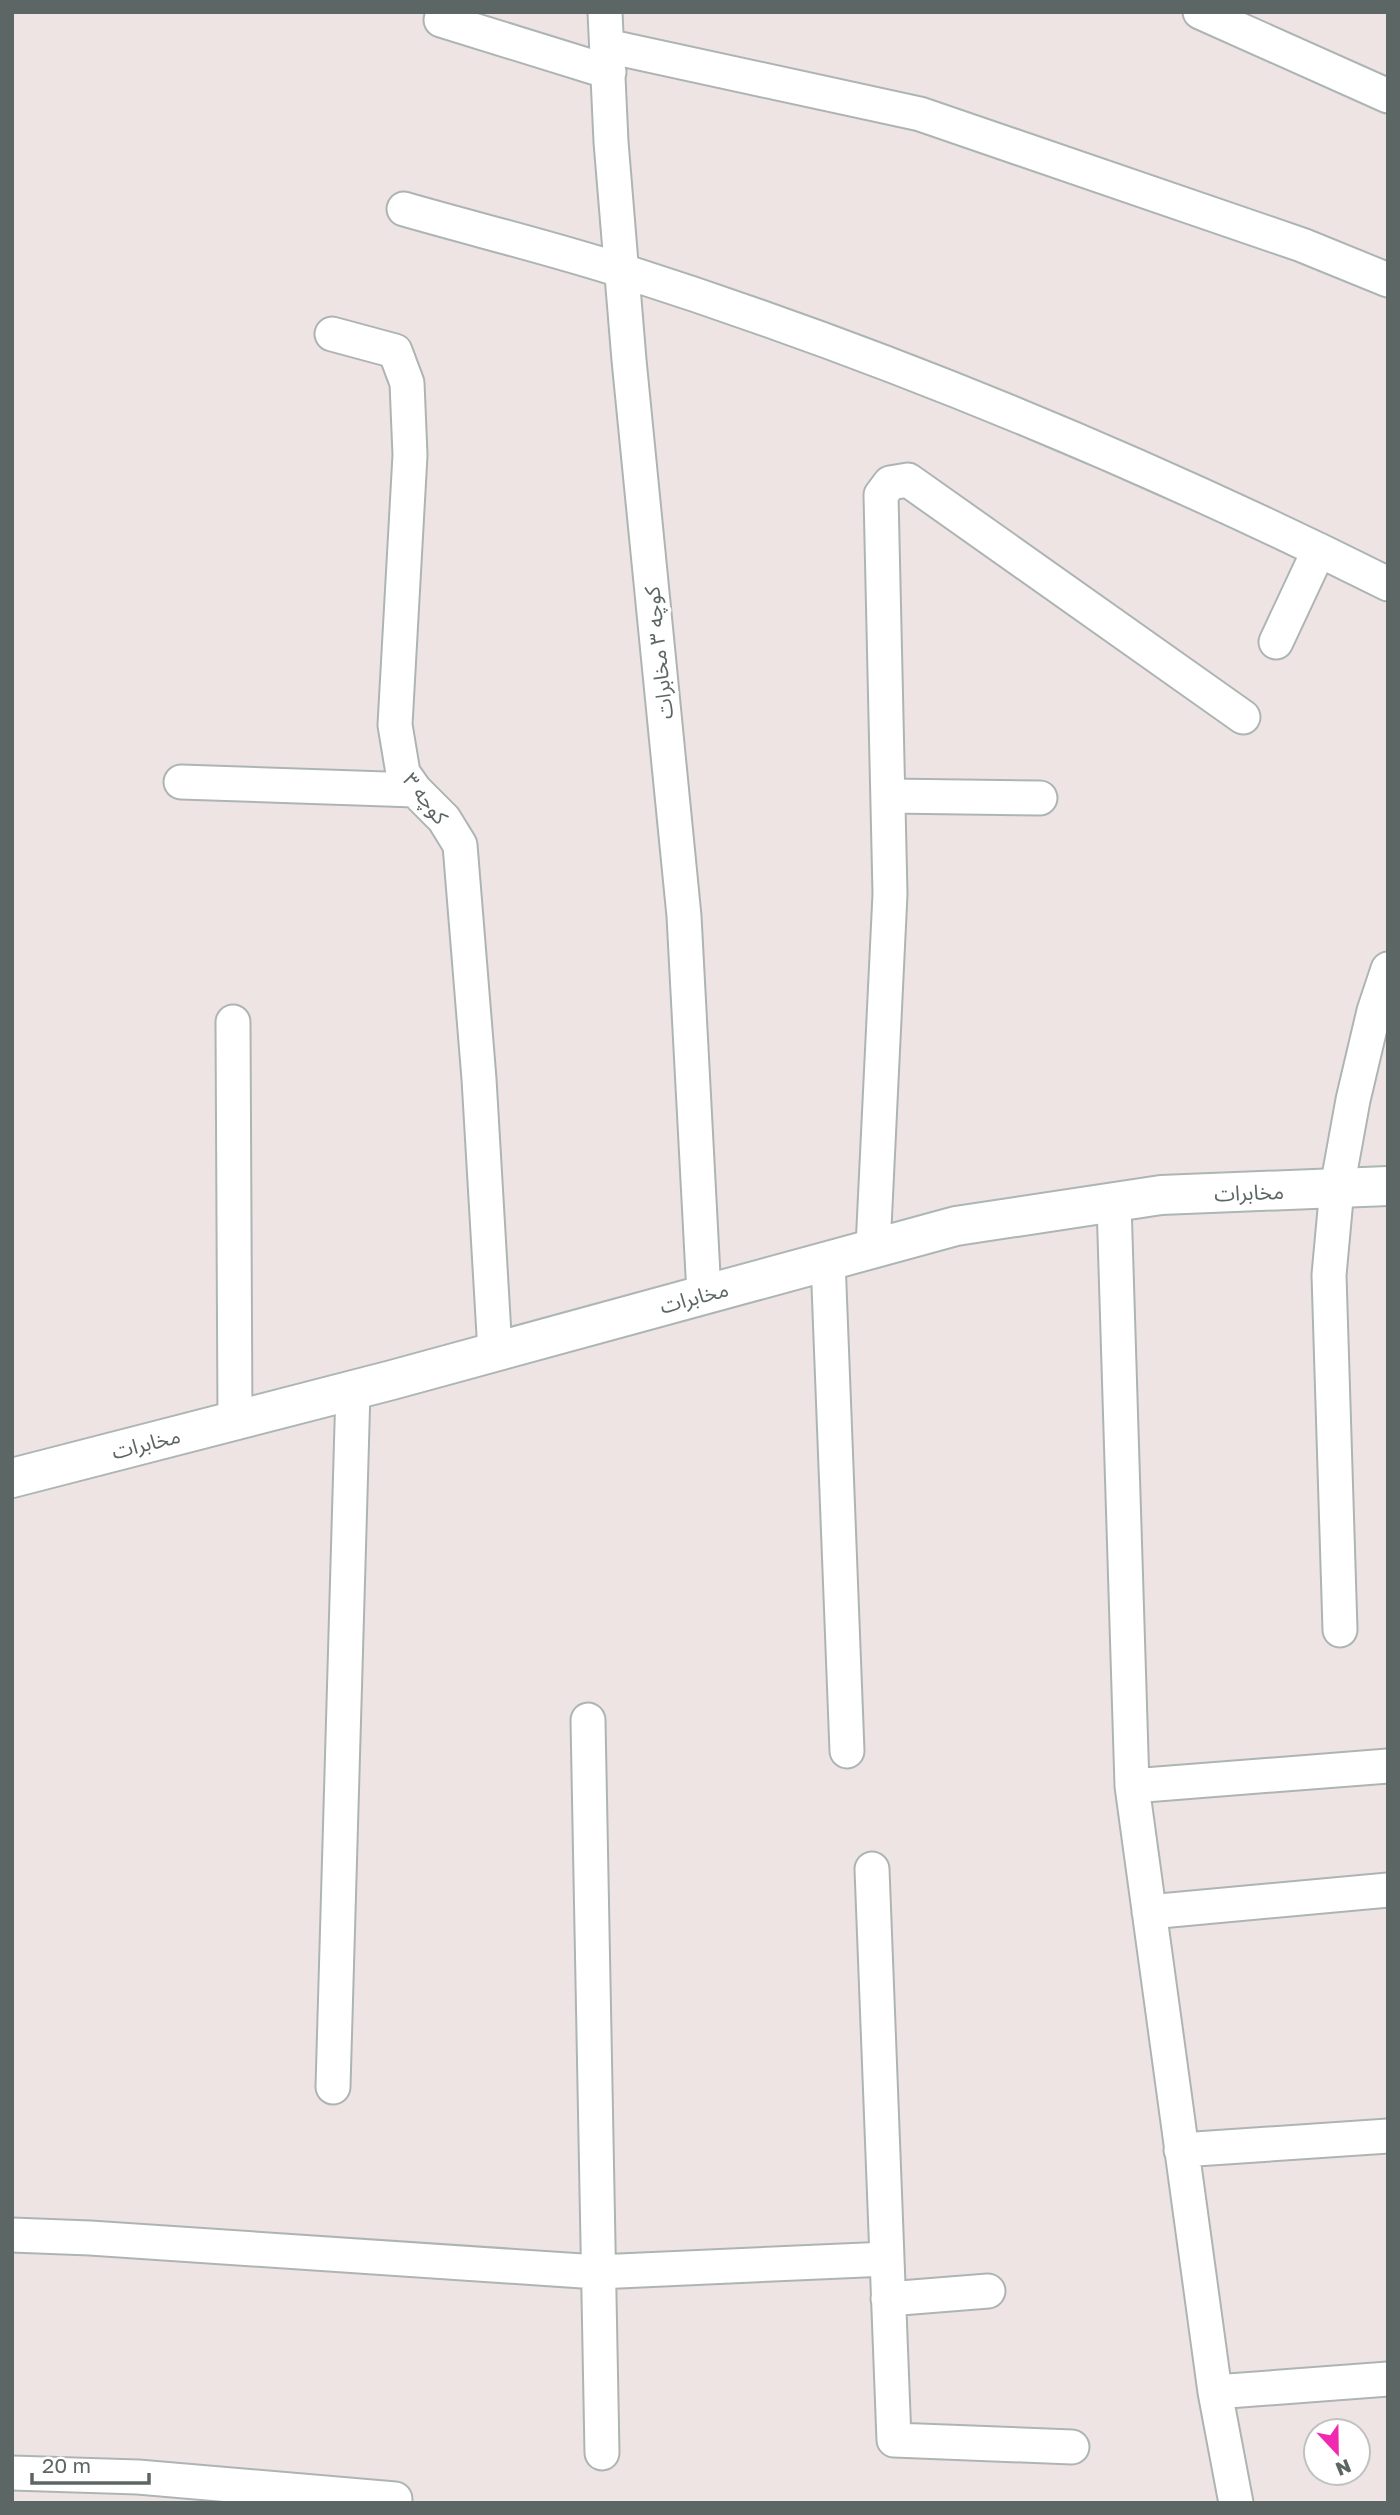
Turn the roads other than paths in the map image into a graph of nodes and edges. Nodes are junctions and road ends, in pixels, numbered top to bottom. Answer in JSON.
{"nodes":[{"id":1,"x":605,"y":12,"type":"edge"},
{"id":2,"x":1200,"y":12,"type":"edge"},
{"id":3,"x":441,"y":20,"type":"dead end"},
{"id":4,"x":608,"y":59,"type":"junction"},
{"id":5,"x":1388,"y":96,"type":"edge"},
{"id":6,"x":404,"y":209,"type":"dead end"},
{"id":7,"x":622,"y":271,"type":"junction"},
{"id":8,"x":1388,"y":280,"type":"edge"},
{"id":9,"x":332,"y":334,"type":"dead end"},
{"id":10,"x":1319,"y":550,"type":"junction"},
{"id":11,"x":1388,"y":584,"type":"edge"},
{"id":12,"x":1276,"y":642,"type":"dead end"},
{"id":13,"x":1243,"y":717,"type":"dead end"},
{"id":14,"x":181,"y":782,"type":"dead end"},
{"id":15,"x":415,"y":790,"type":"junction"},
{"id":16,"x":889,"y":796,"type":"junction"},
{"id":17,"x":1040,"y":798,"type":"dead end"},
{"id":18,"x":1388,"y":969,"type":"edge"},
{"id":19,"x":233,"y":1022,"type":"dead end"},
{"id":20,"x":1388,"y":1186,"type":"edge"},
{"id":21,"x":1337,"y":1188,"type":"junction"},
{"id":22,"x":1114,"y":1203,"type":"junction"},
{"id":23,"x":873,"y":1248,"type":"junction"},
{"id":24,"x":828,"y":1260,"type":"junction"},
{"id":25,"x":704,"y":1294,"type":"junction"},
{"id":26,"x":495,"y":1352,"type":"junction"},
{"id":27,"x":353,"y":1390,"type":"junction"},
{"id":28,"x":235,"y":1420,"type":"junction"},
{"id":29,"x":12,"y":1478,"type":"edge"},
{"id":30,"x":1340,"y":1630,"type":"dead end"},
{"id":31,"x":588,"y":1720,"type":"dead end"},
{"id":32,"x":847,"y":1751,"type":"dead end"},
{"id":33,"x":1388,"y":1766,"type":"edge"},
{"id":34,"x":1132,"y":1786,"type":"junction"},
{"id":35,"x":872,"y":1869,"type":"dead end"},
{"id":36,"x":1388,"y":1890,"type":"edge"},
{"id":37,"x":1149,"y":1912,"type":"junction"},
{"id":38,"x":333,"y":2087,"type":"dead end"},
{"id":39,"x":1388,"y":2136,"type":"edge"},
{"id":40,"x":1181,"y":2150,"type":"junction"},
{"id":41,"x":12,"y":2235,"type":"edge"},
{"id":42,"x":887,"y":2259,"type":"junction"},
{"id":43,"x":597,"y":2272,"type":"junction"},
{"id":44,"x":988,"y":2291,"type":"dead end"},
{"id":45,"x":888,"y":2299,"type":"junction"},
{"id":46,"x":1388,"y":2379,"type":"edge"},
{"id":47,"x":1214,"y":2392,"type":"junction"},
{"id":48,"x":1072,"y":2447,"type":"dead end"},
{"id":49,"x":602,"y":2453,"type":"dead end"},
{"id":50,"x":12,"y":2473,"type":"edge"},
{"id":51,"x":395,"y":2499,"type":"dead end"},
{"id":52,"x":1236,"y":2503,"type":"edge"}],
"edges":[{"from":1,"to":4,"type":"street","name":"کوچه ۳ مخابرات"},
{"from":2,"to":5,"type":"street"},
{"from":3,"to":4,"type":"street"},
{"from":4,"to":7,"type":"street","name":"کوچه ۳ مخابرات"},
{"from":4,"to":8,"type":"street"},
{"from":6,"to":7,"type":"street"},
{"from":7,"to":10,"type":"street"},
{"from":7,"to":25,"type":"street","name":"کوچه ۳ مخابرات"},
{"from":9,"to":15,"type":"street","name":"کوچه ۳"},
{"from":10,"to":11,"type":"street"},
{"from":10,"to":12,"type":"street"},
{"from":13,"to":16,"type":"street"},
{"from":14,"to":15,"type":"street"},
{"from":15,"to":26,"type":"street","name":"کوچه ۳"},
{"from":16,"to":17,"type":"street"},
{"from":16,"to":23,"type":"street"},
{"from":18,"to":21,"type":"street"},
{"from":19,"to":28,"type":"street"},
{"from":20,"to":21,"type":"street","name":"مخابرات"},
{"from":21,"to":22,"type":"street","name":"مخابرات"},
{"from":21,"to":30,"type":"street"},
{"from":22,"to":23,"type":"street","name":"مخابرات"},
{"from":22,"to":34,"type":"street"},
{"from":23,"to":24,"type":"street","name":"مخابرات"},
{"from":24,"to":25,"type":"street","name":"مخابرات"},
{"from":24,"to":32,"type":"street"},
{"from":25,"to":26,"type":"street","name":"مخابرات"},
{"from":26,"to":27,"type":"street","name":"مخابرات"},
{"from":27,"to":28,"type":"street","name":"مخابرات"},
{"from":27,"to":38,"type":"street"},
{"from":28,"to":29,"type":"street","name":"مخابرات"},
{"from":31,"to":43,"type":"street"},
{"from":33,"to":34,"type":"street"},
{"from":34,"to":37,"type":"street"},
{"from":35,"to":42,"type":"street"},
{"from":36,"to":37,"type":"street"},
{"from":37,"to":40,"type":"street"},
{"from":39,"to":40,"type":"street"},
{"from":40,"to":47,"type":"street"},
{"from":41,"to":43,"type":"street"},
{"from":42,"to":43,"type":"street"},
{"from":42,"to":45,"type":"street"},
{"from":43,"to":49,"type":"street"},
{"from":44,"to":45,"type":"street"},
{"from":45,"to":48,"type":"street"},
{"from":46,"to":47,"type":"street"},
{"from":47,"to":52,"type":"street"},
{"from":50,"to":51,"type":"street"}]}
